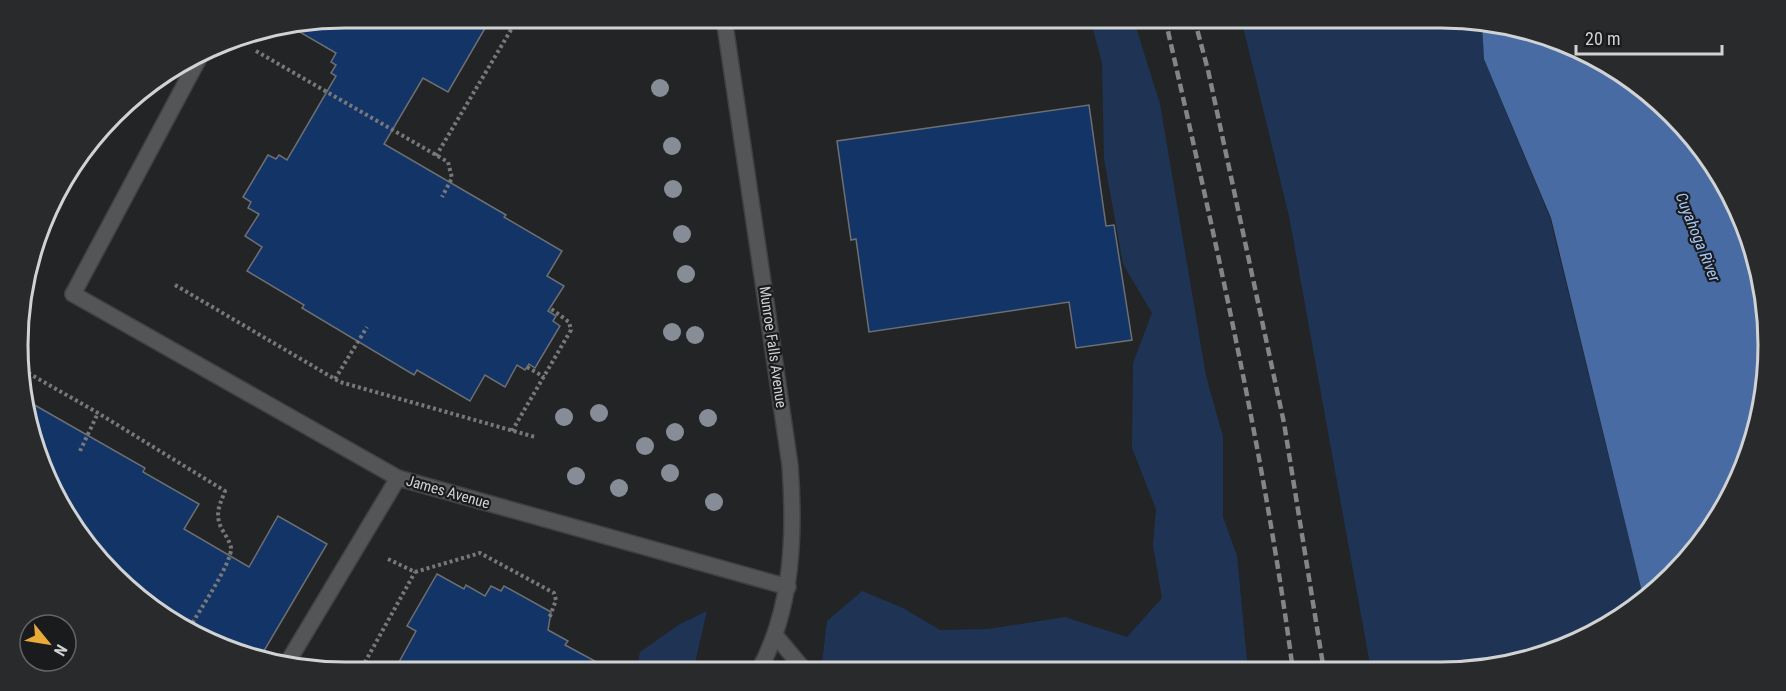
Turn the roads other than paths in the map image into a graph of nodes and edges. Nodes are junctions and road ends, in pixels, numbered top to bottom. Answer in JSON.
{"nodes":[{"id":1,"x":725,"y":28,"type":"edge"},
{"id":2,"x":194,"y":67,"type":"edge"},
{"id":3,"x":398,"y":478,"type":"junction"},
{"id":4,"x":788,"y":587,"type":"junction"},
{"id":5,"x":775,"y":635,"type":"junction"},
{"id":6,"x":291,"y":657,"type":"edge"},
{"id":7,"x":763,"y":662,"type":"edge"},
{"id":8,"x":798,"y":662,"type":"edge"}],
"edges":[{"from":1,"to":4,"type":"street","name":"Munroe Falls Avenue"},
{"from":2,"to":3,"type":"street","name":"James Avenue"},
{"from":3,"to":4,"type":"street","name":"James Avenue"},
{"from":3,"to":6,"type":"street"},
{"from":4,"to":5,"type":"street","name":"Munroe Falls Avenue"},
{"from":5,"to":7,"type":"street","name":"Munroe Falls Avenue"},
{"from":5,"to":8,"type":"street"}]}
